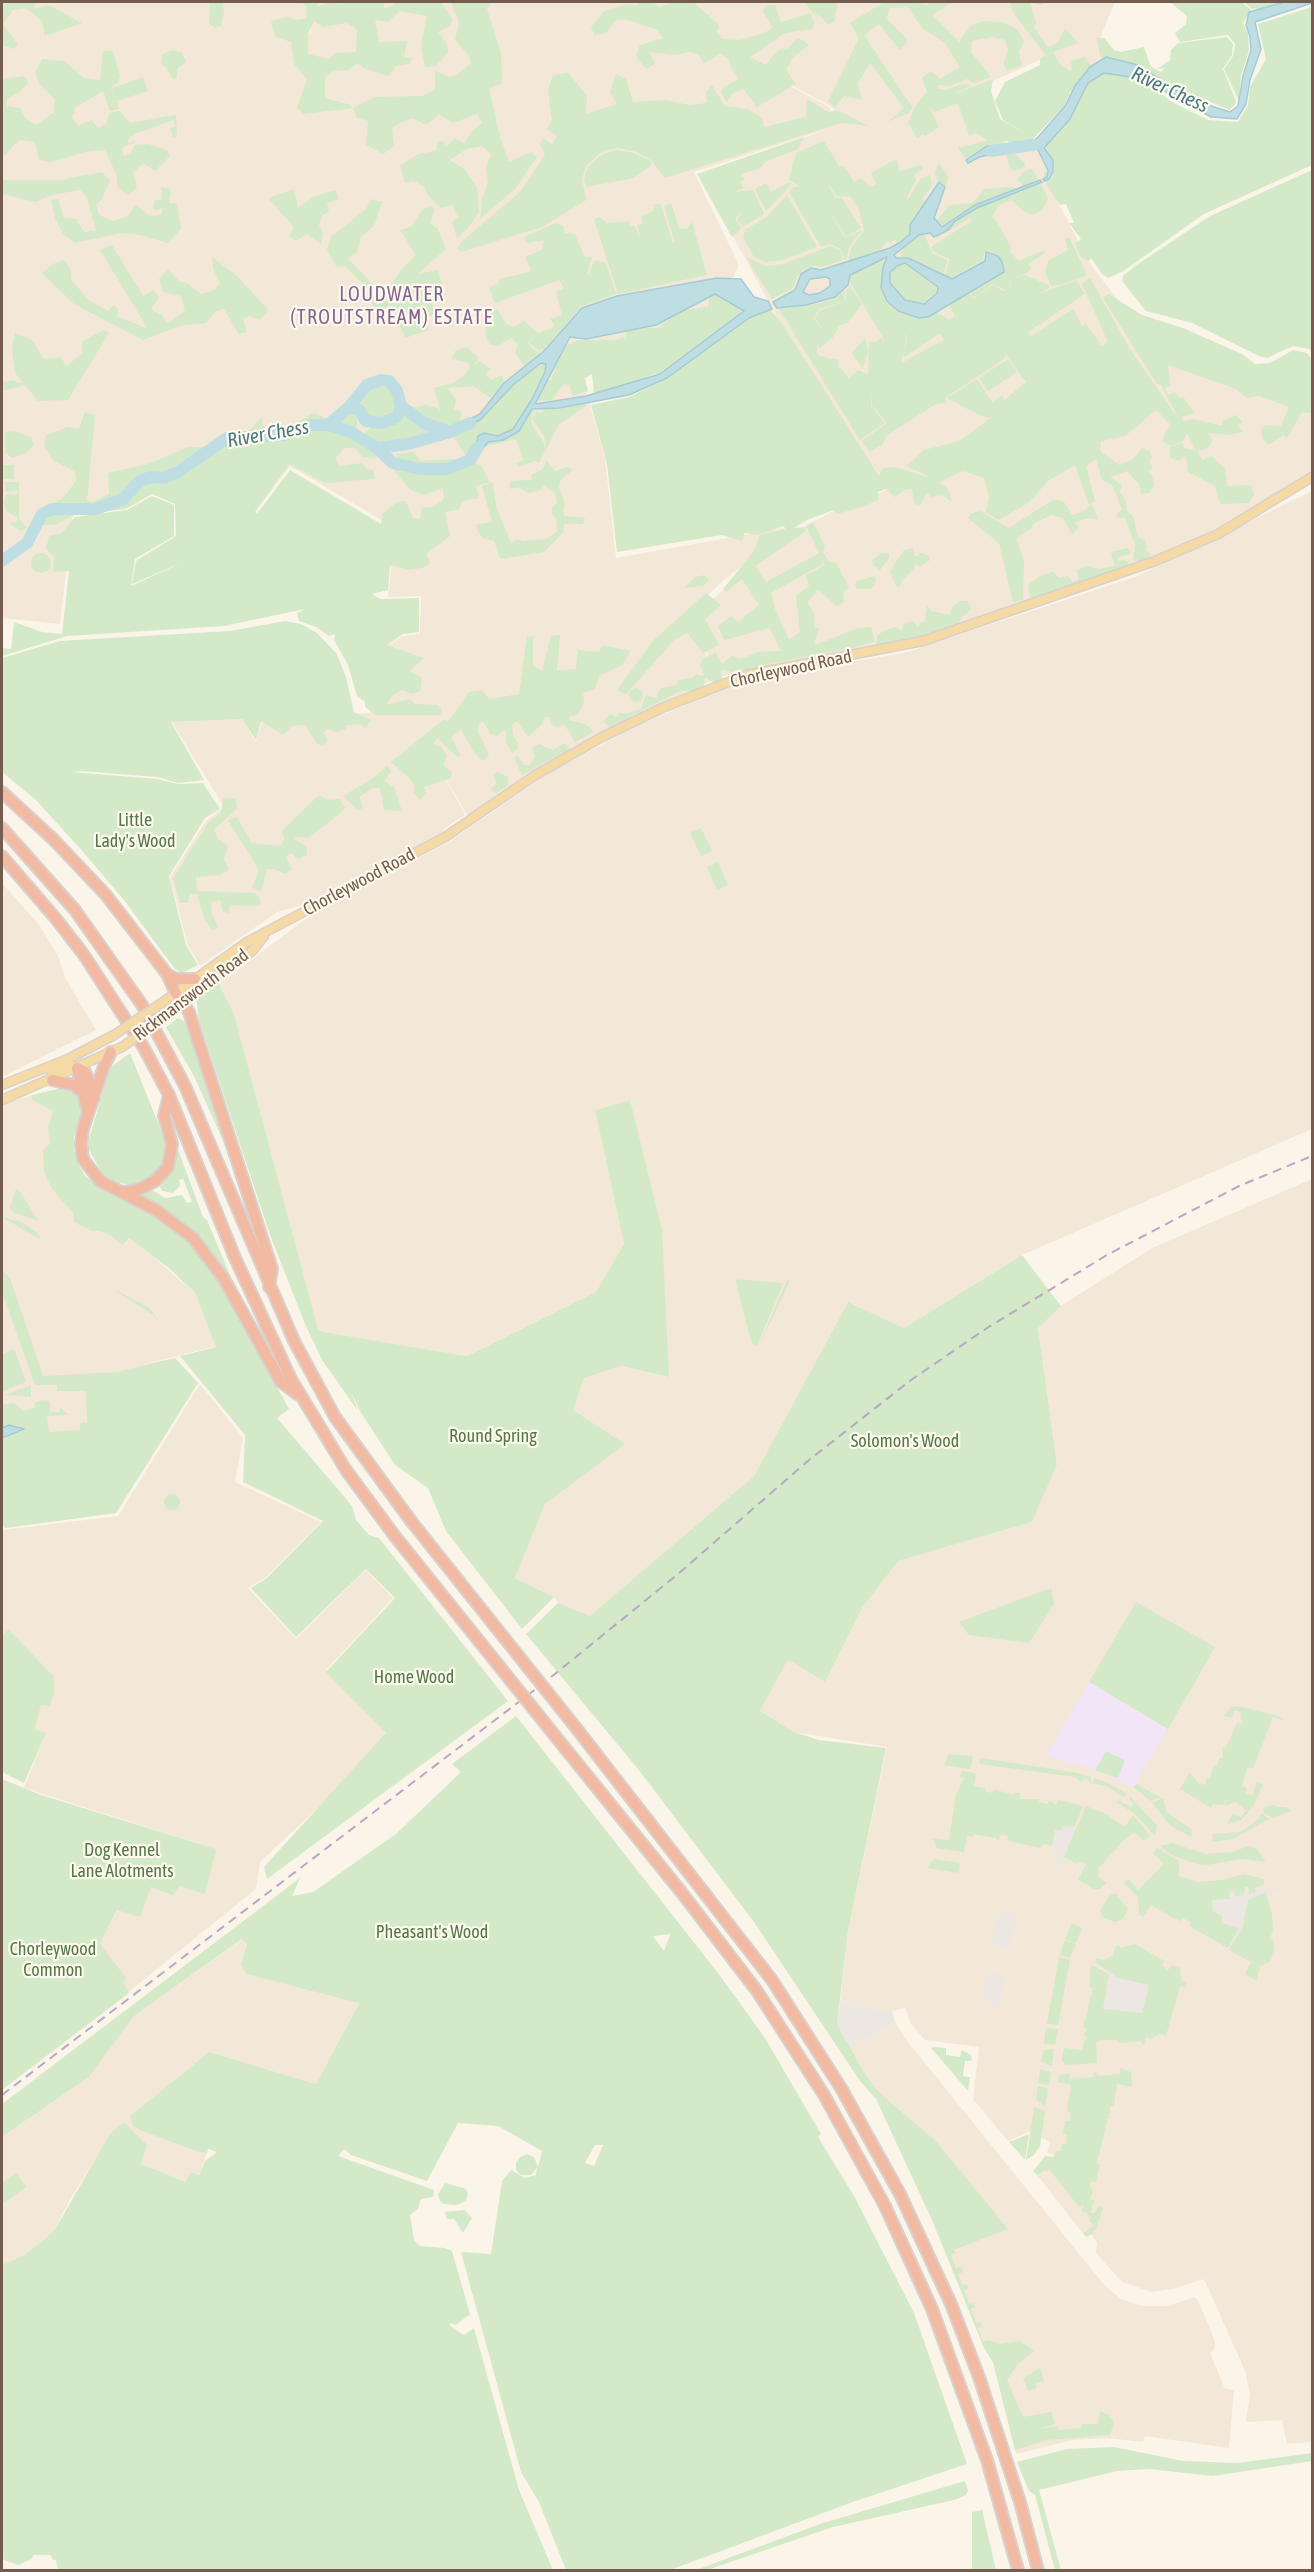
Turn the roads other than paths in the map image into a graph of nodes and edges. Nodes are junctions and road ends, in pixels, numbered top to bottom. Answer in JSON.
{"nodes":[{"id":1,"x":1312,"y":477,"type":"edge"},
{"id":2,"x":2,"y":792,"type":"edge"},
{"id":3,"x":2,"y":828,"type":"edge"},
{"id":4,"x":2,"y":856,"type":"edge"},
{"id":5,"x":264,"y":935,"type":"junction"},
{"id":6,"x":167,"y":974,"type":"junction"},
{"id":7,"x":195,"y":979,"type":"junction"},
{"id":8,"x":179,"y":998,"type":"junction"},
{"id":9,"x":161,"y":1015,"type":"junction"},
{"id":10,"x":137,"y":1021,"type":"junction"},
{"id":11,"x":82,"y":1052,"type":"junction"},
{"id":12,"x":111,"y":1052,"type":"junction"},
{"id":13,"x":77,"y":1068,"type":"junction"},
{"id":14,"x":36,"y":1072,"type":"junction"},
{"id":15,"x":52,"y":1080,"type":"junction"},
{"id":16,"x":2,"y":1085,"type":"edge"},
{"id":17,"x":169,"y":1095,"type":"junction"},
{"id":18,"x":90,"y":1097,"type":"junction"},
{"id":19,"x":2,"y":1100,"type":"edge"},
{"id":20,"x":124,"y":1192,"type":"junction"},
{"id":21,"x":269,"y":1287,"type":"junction"},
{"id":22,"x":302,"y":1398,"type":"junction"},
{"id":23,"x":1018,"y":2571,"type":"edge"},
{"id":24,"x":1038,"y":2571,"type":"edge"}],
"edges":[{"from":1,"to":5,"type":"main road","name":"Chorleywood Road"},
{"from":2,"to":6,"type":"highway"},
{"from":3,"to":21,"type":"highway"},
{"from":4,"to":17,"type":"highway"},
{"from":5,"to":7,"type":"main road","name":"Rickmansworth Road"},
{"from":5,"to":8,"type":"main road","name":"Rickmansworth Road"},
{"from":6,"to":7,"type":"highway"},
{"from":6,"to":8,"type":"highway"},
{"from":7,"to":8,"type":"main road","name":"Rickmansworth Road"},
{"from":8,"to":9,"type":"main road","name":"Rickmansworth Road"},
{"from":8,"to":10,"type":"main road","name":"Rickmansworth Road","bridge":true},
{"from":8,"to":21,"type":"highway"},
{"from":9,"to":10,"type":"main road","bridge":true},
{"from":9,"to":12,"type":"main road","name":"Rickmansworth Road","bridge":true},
{"from":10,"to":11,"type":"main road","name":"Rickmansworth Road","bridge":true},
{"from":11,"to":13,"type":"main road"},
{"from":11,"to":14,"type":"main road","name":"Rickmansworth Road"},
{"from":12,"to":13,"type":"main road","name":"Rickmansworth Road"},
{"from":12,"to":18,"type":"highway"},
{"from":13,"to":14,"type":"main road"},
{"from":13,"to":15,"type":"main road","name":"Rickmansworth Road"},
{"from":13,"to":18,"type":"highway"},
{"from":14,"to":16,"type":"main road","name":"Rickmansworth Road"},
{"from":15,"to":18,"type":"highway"},
{"from":15,"to":19,"type":"main road","name":"Rickmansworth Road"},
{"from":17,"to":20,"type":"highway"},
{"from":17,"to":22,"type":"highway"},
{"from":18,"to":20,"type":"highway"},
{"from":20,"to":22,"type":"highway"},
{"from":21,"to":24,"type":"highway","bridge":true},
{"from":22,"to":23,"type":"highway","bridge":true}]}
